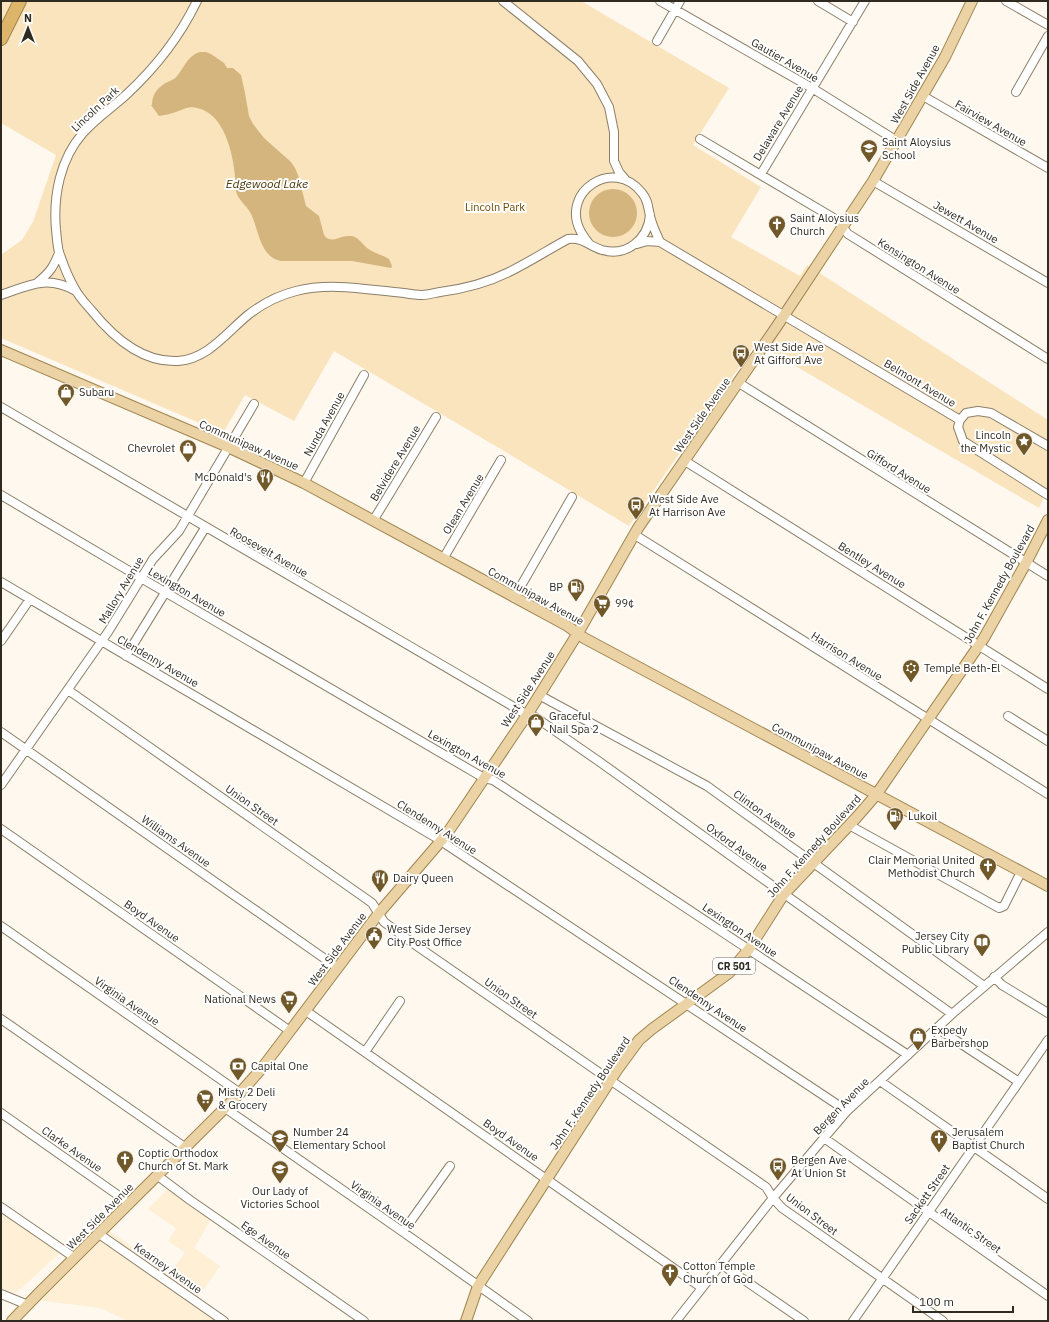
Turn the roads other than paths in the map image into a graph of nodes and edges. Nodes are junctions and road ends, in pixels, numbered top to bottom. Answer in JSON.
{"nodes":[{"id":1,"x":20,"y":1,"type":"edge"},
{"id":2,"x":197,"y":1,"type":"edge"},
{"id":3,"x":503,"y":1,"type":"edge"},
{"id":4,"x":660,"y":1,"type":"edge"},
{"id":5,"x":680,"y":1,"type":"edge"},
{"id":6,"x":818,"y":1,"type":"edge"},
{"id":7,"x":865,"y":1,"type":"edge"},
{"id":8,"x":972,"y":1,"type":"edge"},
{"id":9,"x":1006,"y":1,"type":"edge"},
{"id":10,"x":675,"y":10,"type":"junction"},
{"id":11,"x":853,"y":22,"type":"junction"},
{"id":12,"x":1048,"y":25,"type":"edge"},
{"id":13,"x":1048,"y":36,"type":"edge"},
{"id":14,"x":1,"y":39,"type":"edge"},
{"id":15,"x":657,"y":41,"type":"dead end"},
{"id":16,"x":812,"y":88,"type":"junction"},
{"id":17,"x":1016,"y":92,"type":"dead end"},
{"id":18,"x":923,"y":96,"type":"junction"},
{"id":19,"x":700,"y":139,"type":"dead end"},
{"id":20,"x":897,"y":141,"type":"junction"},
{"id":21,"x":1048,"y":168,"type":"edge"},
{"id":22,"x":761,"y":174,"type":"junction"},
{"id":23,"x":625,"y":179,"type":"junction"},
{"id":24,"x":873,"y":181,"type":"junction"},
{"id":25,"x":650,"y":215,"type":"junction"},
{"id":26,"x":843,"y":228,"type":"junction"},
{"id":27,"x":660,"y":242,"type":"junction"},
{"id":28,"x":591,"y":245,"type":"junction"},
{"id":29,"x":634,"y":245,"type":"junction"},
{"id":30,"x":59,"y":253,"type":"junction"},
{"id":31,"x":38,"y":283,"type":"junction"},
{"id":32,"x":1048,"y":283,"type":"edge"},
{"id":33,"x":76,"y":291,"type":"junction"},
{"id":34,"x":1,"y":295,"type":"edge"},
{"id":35,"x":784,"y":315,"type":"junction"},
{"id":36,"x":1,"y":350,"type":"edge"},
{"id":37,"x":1048,"y":359,"type":"edge"},
{"id":38,"x":364,"y":375,"type":"dead end"},
{"id":39,"x":739,"y":383,"type":"junction"},
{"id":40,"x":254,"y":404,"type":"dead end"},
{"id":41,"x":1,"y":407,"type":"edge"},
{"id":42,"x":436,"y":417,"type":"dead end"},
{"id":43,"x":960,"y":420,"type":"junction"},
{"id":44,"x":1048,"y":446,"type":"edge"},
{"id":45,"x":228,"y":448,"type":"junction"},
{"id":46,"x":501,"y":460,"type":"dead end"},
{"id":47,"x":685,"y":460,"type":"junction"},
{"id":48,"x":304,"y":483,"type":"junction"},
{"id":49,"x":1,"y":495,"type":"edge"},
{"id":50,"x":1048,"y":495,"type":"edge"},
{"id":51,"x":572,"y":497,"type":"dead end"},
{"id":52,"x":188,"y":518,"type":"junction"},
{"id":53,"x":1048,"y":520,"type":"edge"},
{"id":54,"x":373,"y":521,"type":"junction"},
{"id":55,"x":206,"y":528,"type":"junction"},
{"id":56,"x":635,"y":535,"type":"junction"},
{"id":57,"x":443,"y":559,"type":"junction"},
{"id":58,"x":1026,"y":563,"type":"junction"},
{"id":59,"x":1048,"y":576,"type":"edge"},
{"id":60,"x":140,"y":578,"type":"junction"},
{"id":61,"x":1,"y":582,"type":"edge"},
{"id":62,"x":166,"y":592,"type":"junction"},
{"id":63,"x":514,"y":598,"type":"junction"},
{"id":64,"x":30,"y":599,"type":"junction"},
{"id":65,"x":578,"y":633,"type":"junction"},
{"id":66,"x":1,"y":641,"type":"edge"},
{"id":67,"x":102,"y":641,"type":"junction"},
{"id":68,"x":979,"y":645,"type":"junction"},
{"id":69,"x":126,"y":656,"type":"junction"},
{"id":70,"x":1048,"y":689,"type":"edge"},
{"id":71,"x":68,"y":690,"type":"junction"},
{"id":72,"x":540,"y":695,"type":"junction"},
{"id":73,"x":527,"y":715,"type":"junction"},
{"id":74,"x":1008,"y":716,"type":"dead end"},
{"id":75,"x":928,"y":720,"type":"junction"},
{"id":76,"x":1,"y":732,"type":"edge"},
{"id":77,"x":1048,"y":741,"type":"edge"},
{"id":78,"x":26,"y":750,"type":"junction"},
{"id":79,"x":484,"y":778,"type":"junction"},
{"id":80,"x":1,"y":786,"type":"edge"},
{"id":81,"x":1048,"y":794,"type":"edge"},
{"id":82,"x":876,"y":795,"type":"junction"},
{"id":83,"x":848,"y":825,"type":"junction"},
{"id":84,"x":1,"y":829,"type":"edge"},
{"id":85,"x":441,"y":841,"type":"junction"},
{"id":86,"x":814,"y":863,"type":"junction"},
{"id":87,"x":1021,"y":872,"type":"junction"},
{"id":88,"x":1048,"y":886,"type":"edge"},
{"id":89,"x":784,"y":894,"type":"junction"},
{"id":90,"x":379,"y":913,"type":"junction"},
{"id":91,"x":1,"y":926,"type":"edge"},
{"id":92,"x":1048,"y":932,"type":"edge"},
{"id":93,"x":749,"y":949,"type":"junction"},
{"id":94,"x":338,"y":968,"type":"junction"},
{"id":95,"x":994,"y":977,"type":"junction"},
{"id":96,"x":984,"y":986,"type":"junction"},
{"id":97,"x":400,"y":1001,"type":"dead end"},
{"id":98,"x":687,"y":1003,"type":"junction"},
{"id":99,"x":306,"y":1011,"type":"junction"},
{"id":100,"x":952,"y":1014,"type":"junction"},
{"id":101,"x":1048,"y":1014,"type":"edge"},
{"id":102,"x":1,"y":1019,"type":"edge"},
{"id":103,"x":937,"y":1028,"type":"junction"},
{"id":104,"x":290,"y":1031,"type":"junction"},
{"id":105,"x":1048,"y":1040,"type":"edge"},
{"id":106,"x":365,"y":1052,"type":"junction"},
{"id":107,"x":908,"y":1056,"type":"junction"},
{"id":108,"x":610,"y":1080,"type":"junction"},
{"id":109,"x":880,"y":1081,"type":"junction"},
{"id":110,"x":1019,"y":1082,"type":"junction"},
{"id":111,"x":240,"y":1093,"type":"junction"},
{"id":112,"x":225,"y":1108,"type":"junction"},
{"id":113,"x":848,"y":1111,"type":"junction"},
{"id":114,"x":1,"y":1113,"type":"edge"},
{"id":115,"x":824,"y":1138,"type":"junction"},
{"id":116,"x":186,"y":1148,"type":"junction"},
{"id":117,"x":973,"y":1148,"type":"junction"},
{"id":118,"x":450,"y":1166,"type":"dead end"},
{"id":119,"x":158,"y":1176,"type":"junction"},
{"id":120,"x":547,"y":1179,"type":"junction"},
{"id":121,"x":773,"y":1198,"type":"junction"},
{"id":122,"x":1048,"y":1199,"type":"edge"},
{"id":123,"x":129,"y":1204,"type":"junction"},
{"id":124,"x":1,"y":1207,"type":"edge"},
{"id":125,"x":928,"y":1213,"type":"junction"},
{"id":126,"x":403,"y":1232,"type":"junction"},
{"id":127,"x":99,"y":1234,"type":"junction"},
{"id":128,"x":75,"y":1258,"type":"junction"},
{"id":129,"x":721,"y":1264,"type":"junction"},
{"id":130,"x":882,"y":1279,"type":"junction"},
{"id":131,"x":478,"y":1286,"type":"junction"},
{"id":132,"x":702,"y":1288,"type":"junction"},
{"id":133,"x":1,"y":1294,"type":"edge"},
{"id":134,"x":1048,"y":1296,"type":"edge"},
{"id":135,"x":28,"y":1305,"type":"junction"},
{"id":136,"x":12,"y":1321,"type":"edge"},
{"id":137,"x":224,"y":1321,"type":"edge"},
{"id":138,"x":364,"y":1321,"type":"edge"},
{"id":139,"x":466,"y":1321,"type":"edge"},
{"id":140,"x":528,"y":1321,"type":"edge"},
{"id":141,"x":676,"y":1321,"type":"edge"},
{"id":142,"x":804,"y":1321,"type":"edge"},
{"id":143,"x":852,"y":1321,"type":"edge"},
{"id":144,"x":943,"y":1321,"type":"edge"}],
"edges":[{"from":1,"to":14,"type":"highway"},
{"from":2,"to":30,"type":"street","name":"Lincoln Park"},
{"from":3,"to":23,"type":"street"},
{"from":4,"to":10,"type":"street","name":"Gautier Avenue"},
{"from":5,"to":10,"type":"street"},
{"from":6,"to":11,"type":"street"},
{"from":7,"to":11,"type":"street","name":"Delaware Avenue"},
{"from":8,"to":18,"type":"main road","name":"West Side Avenue"},
{"from":9,"to":12,"type":"street"},
{"from":10,"to":15,"type":"street"},
{"from":10,"to":16,"type":"street","name":"Gautier Avenue"},
{"from":11,"to":16,"type":"street","name":"Delaware Avenue"},
{"from":13,"to":17,"type":"street"},
{"from":16,"to":20,"type":"street","name":"Gautier Avenue"},
{"from":16,"to":22,"type":"street","name":"Delaware Avenue"},
{"from":18,"to":20,"type":"main road","name":"West Side Avenue"},
{"from":18,"to":21,"type":"street","name":"Fairview Avenue"},
{"from":19,"to":22,"type":"street","name":"Kensington Avenue"},
{"from":20,"to":24,"type":"main road","name":"West Side Avenue"},
{"from":22,"to":26,"type":"street","name":"Kensington Avenue"},
{"from":23,"to":25,"type":"street"},
{"from":23,"to":28,"type":"street"},
{"from":24,"to":26,"type":"main road","name":"West Side Avenue"},
{"from":24,"to":32,"type":"street","name":"Jewett Avenue"},
{"from":25,"to":27,"type":"street"},
{"from":25,"to":29,"type":"street"},
{"from":26,"to":35,"type":"main road","name":"West Side Avenue"},
{"from":26,"to":37,"type":"street","name":"Kensington Avenue"},
{"from":27,"to":29,"type":"street","name":"Lincoln Park"},
{"from":27,"to":35,"type":"street"},
{"from":28,"to":29,"type":"street","name":"Lincoln Park"},
{"from":28,"to":33,"type":"street","name":"Lincoln Park"},
{"from":30,"to":31,"type":"street","name":"Lincoln Park"},
{"from":30,"to":33,"type":"street","name":"Lincoln Park"},
{"from":31,"to":33,"type":"street","name":"Lincoln Park"},
{"from":31,"to":34,"type":"street","name":"Lincoln Park"},
{"from":35,"to":39,"type":"main road","name":"West Side Avenue"},
{"from":35,"to":43,"type":"street","name":"Belmont Avenue"},
{"from":36,"to":45,"type":"main road","name":"Communipaw Avenue"},
{"from":38,"to":48,"type":"street","name":"Nunda Avenue"},
{"from":39,"to":47,"type":"main road","name":"West Side Avenue"},
{"from":39,"to":58,"type":"street","name":"Gifford Avenue"},
{"from":40,"to":45,"type":"street","name":"Mallory Avenue"},
{"from":41,"to":52,"type":"street","name":"Roosevelt Avenue"},
{"from":42,"to":54,"type":"street","name":"Belvidere Avenue"},
{"from":43,"to":44,"type":"street"},
{"from":43,"to":50,"type":"street","name":"Belmont Avenue"},
{"from":45,"to":48,"type":"main road","name":"Communipaw Avenue"},
{"from":45,"to":52,"type":"street","name":"Mallory Avenue"},
{"from":46,"to":57,"type":"street","name":"Olean Avenue"},
{"from":47,"to":56,"type":"main road","name":"West Side Avenue"},
{"from":47,"to":68,"type":"street","name":"Bentley Avenue"},
{"from":48,"to":54,"type":"main road","name":"Communipaw Avenue"},
{"from":49,"to":60,"type":"street","name":"Lexington Avenue"},
{"from":51,"to":63,"type":"street"},
{"from":52,"to":55,"type":"street","name":"Roosevelt Avenue"},
{"from":52,"to":60,"type":"street","name":"Mallory Avenue"},
{"from":53,"to":58,"type":"main road","name":"John F. Kennedy Boulevard","number":"CR 501"},
{"from":54,"to":57,"type":"main road","name":"Communipaw Avenue"},
{"from":55,"to":62,"type":"street"},
{"from":55,"to":73,"type":"street","name":"Roosevelt Avenue"},
{"from":56,"to":65,"type":"main road","name":"West Side Avenue"},
{"from":56,"to":75,"type":"street","name":"Harrison Avenue"},
{"from":57,"to":63,"type":"main road","name":"Communipaw Avenue"},
{"from":58,"to":59,"type":"street","name":"Gifford Avenue"},
{"from":58,"to":68,"type":"main road","name":"John F. Kennedy Boulevard","number":"CR 501"},
{"from":60,"to":62,"type":"street","name":"Lexington Avenue"},
{"from":60,"to":67,"type":"street","name":"Mallory Avenue"},
{"from":61,"to":64,"type":"street","name":"Clendenny Avenue"},
{"from":62,"to":69,"type":"street"},
{"from":62,"to":79,"type":"street","name":"Lexington Avenue"},
{"from":63,"to":65,"type":"main road","name":"Communipaw Avenue"},
{"from":64,"to":66,"type":"street"},
{"from":64,"to":67,"type":"street","name":"Clendenny Avenue"},
{"from":65,"to":72,"type":"main road","name":"West Side Avenue"},
{"from":65,"to":82,"type":"main road","name":"Communipaw Avenue"},
{"from":67,"to":69,"type":"street","name":"Clendenny Avenue"},
{"from":67,"to":71,"type":"street","name":"Mallory Avenue"},
{"from":68,"to":70,"type":"street","name":"Bentley Avenue"},
{"from":68,"to":75,"type":"main road","name":"John F. Kennedy Boulevard","number":"CR 501"},
{"from":69,"to":85,"type":"street","name":"Clendenny Avenue"},
{"from":71,"to":78,"type":"street","name":"Mallory Avenue"},
{"from":71,"to":90,"type":"street","name":"Union Street"},
{"from":72,"to":73,"type":"main road","name":"West Side Avenue"},
{"from":72,"to":86,"type":"street","name":"Clinton Avenue"},
{"from":73,"to":79,"type":"main road","name":"West Side Avenue"},
{"from":73,"to":89,"type":"street","name":"Oxford Avenue"},
{"from":74,"to":77,"type":"street"},
{"from":75,"to":81,"type":"street","name":"Harrison Avenue"},
{"from":75,"to":82,"type":"main road","name":"John F. Kennedy Boulevard","number":"CR 501"},
{"from":76,"to":78,"type":"street","name":"Williams Avenue"},
{"from":78,"to":80,"type":"street","name":"Mallory Avenue"},
{"from":78,"to":94,"type":"street","name":"Williams Avenue"},
{"from":79,"to":85,"type":"main road","name":"West Side Avenue"},
{"from":79,"to":93,"type":"street","name":"Lexington Avenue"},
{"from":82,"to":83,"type":"main road","name":"John F. Kennedy Boulevard","number":"CR 501"},
{"from":82,"to":87,"type":"main road","name":"Communipaw Avenue"},
{"from":83,"to":86,"type":"main road","name":"John F. Kennedy Boulevard","number":"CR 501"},
{"from":83,"to":87,"type":"street"},
{"from":84,"to":104,"type":"street","name":"Boyd Avenue"},
{"from":85,"to":90,"type":"main road","name":"West Side Avenue"},
{"from":85,"to":98,"type":"street","name":"Clendenny Avenue"},
{"from":86,"to":89,"type":"main road","name":"John F. Kennedy Boulevard","number":"CR 501"},
{"from":86,"to":96,"type":"street","name":"Clinton Avenue"},
{"from":87,"to":88,"type":"main road","name":"Communipaw Avenue"},
{"from":89,"to":93,"type":"main road","name":"John F. Kennedy Boulevard","number":"CR 501"},
{"from":89,"to":100,"type":"street","name":"Oxford Avenue"},
{"from":90,"to":94,"type":"main road","name":"West Side Avenue"},
{"from":90,"to":108,"type":"street","name":"Union Street"},
{"from":91,"to":111,"type":"street","name":"Virginia Avenue"},
{"from":92,"to":95,"type":"street","name":"Bergen Avenue"},
{"from":93,"to":98,"type":"main road","name":"John F. Kennedy Boulevard","number":"CR 501"},
{"from":93,"to":107,"type":"street","name":"Lexington Avenue"},
{"from":94,"to":99,"type":"main road","name":"West Side Avenue"},
{"from":95,"to":96,"type":"street","name":"Bergen Avenue"},
{"from":95,"to":101,"type":"street"},
{"from":96,"to":100,"type":"street","name":"Bergen Avenue"},
{"from":97,"to":106,"type":"street"},
{"from":98,"to":108,"type":"main road","name":"John F. Kennedy Boulevard","number":"CR 501"},
{"from":98,"to":113,"type":"street","name":"Clendenny Avenue"},
{"from":99,"to":104,"type":"main road","name":"West Side Avenue"},
{"from":99,"to":106,"type":"street","name":"Boyd Avenue"},
{"from":100,"to":103,"type":"street","name":"Bergen Avenue"},
{"from":102,"to":116,"type":"street"},
{"from":103,"to":107,"type":"street","name":"Bergen Avenue"},
{"from":103,"to":110,"type":"street"},
{"from":104,"to":111,"type":"main road","name":"West Side Avenue"},
{"from":105,"to":110,"type":"street","name":"Sackett Street"},
{"from":106,"to":120,"type":"street","name":"Boyd Avenue"},
{"from":107,"to":109,"type":"street","name":"Bergen Avenue"},
{"from":108,"to":120,"type":"main road","name":"John F. Kennedy Boulevard","number":"CR 501"},
{"from":108,"to":121,"type":"street","name":"Union Street"},
{"from":109,"to":113,"type":"street","name":"Bergen Avenue"},
{"from":109,"to":117,"type":"street"},
{"from":110,"to":117,"type":"street","name":"Sackett Street"},
{"from":111,"to":112,"type":"main road","name":"West Side Avenue"},
{"from":112,"to":116,"type":"main road","name":"West Side Avenue"},
{"from":112,"to":126,"type":"street","name":"Virginia Avenue"},
{"from":113,"to":115,"type":"street","name":"Bergen Avenue"},
{"from":114,"to":123,"type":"street","name":"Clarke Avenue"},
{"from":115,"to":121,"type":"street","name":"Bergen Avenue"},
{"from":115,"to":125,"type":"street","name":"Atlantic Street"},
{"from":116,"to":119,"type":"main road","name":"West Side Avenue"},
{"from":117,"to":122,"type":"street"},
{"from":117,"to":125,"type":"street","name":"Sackett Street"},
{"from":118,"to":126,"type":"street"},
{"from":119,"to":123,"type":"main road","name":"West Side Avenue"},
{"from":119,"to":138,"type":"street","name":"Ege Avenue"},
{"from":120,"to":131,"type":"main road","name":"John F. Kennedy Boulevard","number":"CR 501"},
{"from":120,"to":132,"type":"street","name":"Boyd Avenue"},
{"from":121,"to":129,"type":"street","name":"Bergen Avenue"},
{"from":121,"to":130,"type":"street","name":"Union Street"},
{"from":123,"to":127,"type":"main road","name":"West Side Avenue"},
{"from":124,"to":128,"type":"street"},
{"from":125,"to":130,"type":"street","name":"Sackett Street"},
{"from":125,"to":134,"type":"street","name":"Atlantic Street"},
{"from":126,"to":131,"type":"street","name":"Virginia Avenue"},
{"from":127,"to":128,"type":"main road","name":"West Side Avenue"},
{"from":127,"to":137,"type":"street","name":"Kearney Avenue"},
{"from":128,"to":135,"type":"main road","name":"West Side Avenue"},
{"from":129,"to":132,"type":"street","name":"Bergen Avenue"},
{"from":129,"to":142,"type":"street"},
{"from":130,"to":143,"type":"street","name":"Sackett Street"},
{"from":130,"to":144,"type":"street","name":"Union Street"},
{"from":131,"to":139,"type":"main road","name":"John F. Kennedy Boulevard","number":"CR 501"},
{"from":131,"to":140,"type":"street","name":"Virginia Avenue"},
{"from":132,"to":141,"type":"street","name":"Bergen Avenue"},
{"from":133,"to":135,"type":"street"},
{"from":135,"to":136,"type":"main road","name":"West Side Avenue"}]}
